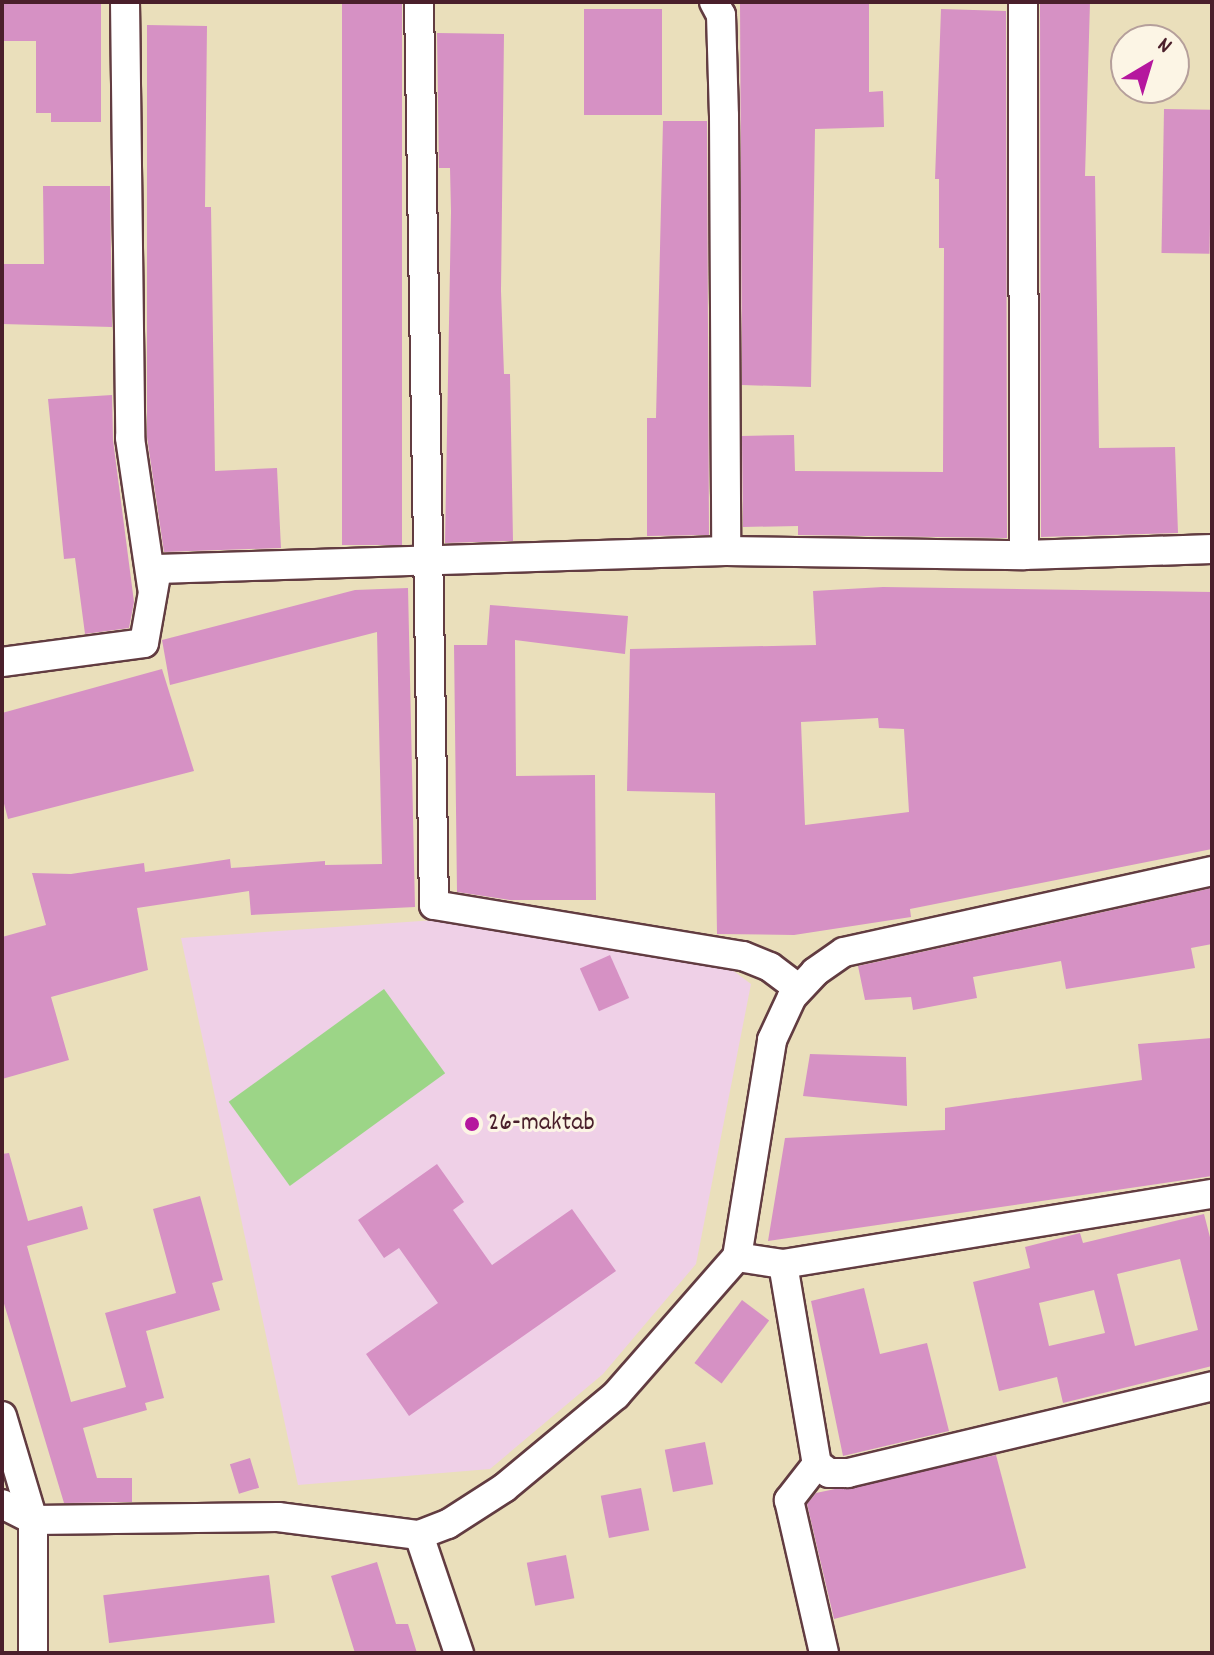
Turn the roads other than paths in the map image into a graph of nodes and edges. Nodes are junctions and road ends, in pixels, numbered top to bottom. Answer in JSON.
{"nodes":[{"id":1,"x":125,"y":2,"type":"edge"},
{"id":2,"x":419,"y":2,"type":"edge"},
{"id":3,"x":714,"y":2,"type":"edge"},
{"id":4,"x":1023,"y":2,"type":"edge"},
{"id":5,"x":1212,"y":549,"type":"edge"},
{"id":6,"x":726,"y":551,"type":"junction"},
{"id":7,"x":1024,"y":555,"type":"junction"},
{"id":8,"x":429,"y":560,"type":"junction"},
{"id":9,"x":154,"y":599,"type":"junction"},
{"id":10,"x":2,"y":662,"type":"edge"},
{"id":11,"x":1212,"y":871,"type":"edge"},
{"id":12,"x":799,"y":989,"type":"junction"},
{"id":13,"x":1212,"y":1194,"type":"edge"},
{"id":14,"x":737,"y":1257,"type":"junction"},
{"id":15,"x":783,"y":1264,"type":"junction"},
{"id":16,"x":1212,"y":1386,"type":"edge"},
{"id":17,"x":2,"y":1416,"type":"edge"},
{"id":18,"x":817,"y":1464,"type":"junction"},
{"id":19,"x":2,"y":1504,"type":"edge"},
{"id":20,"x":33,"y":1520,"type":"junction"},
{"id":21,"x":419,"y":1535,"type":"junction"},
{"id":22,"x":33,"y":1653,"type":"edge"},
{"id":23,"x":459,"y":1653,"type":"edge"},
{"id":24,"x":824,"y":1653,"type":"edge"}],
"edges":[{"from":1,"to":9,"type":"street"},
{"from":2,"to":8,"type":"street"},
{"from":3,"to":6,"type":"street"},
{"from":4,"to":7,"type":"street"},
{"from":5,"to":7,"type":"street"},
{"from":6,"to":7,"type":"street"},
{"from":6,"to":8,"type":"street"},
{"from":8,"to":9,"type":"street"},
{"from":8,"to":12,"type":"street"},
{"from":9,"to":10,"type":"street"},
{"from":11,"to":12,"type":"street"},
{"from":12,"to":14,"type":"street"},
{"from":13,"to":15,"type":"street"},
{"from":14,"to":15,"type":"street"},
{"from":14,"to":21,"type":"street"},
{"from":15,"to":18,"type":"street"},
{"from":16,"to":18,"type":"street"},
{"from":17,"to":20,"type":"street"},
{"from":18,"to":24,"type":"street"},
{"from":19,"to":20,"type":"street"},
{"from":20,"to":21,"type":"street"},
{"from":20,"to":22,"type":"street"},
{"from":21,"to":23,"type":"street"}]}
